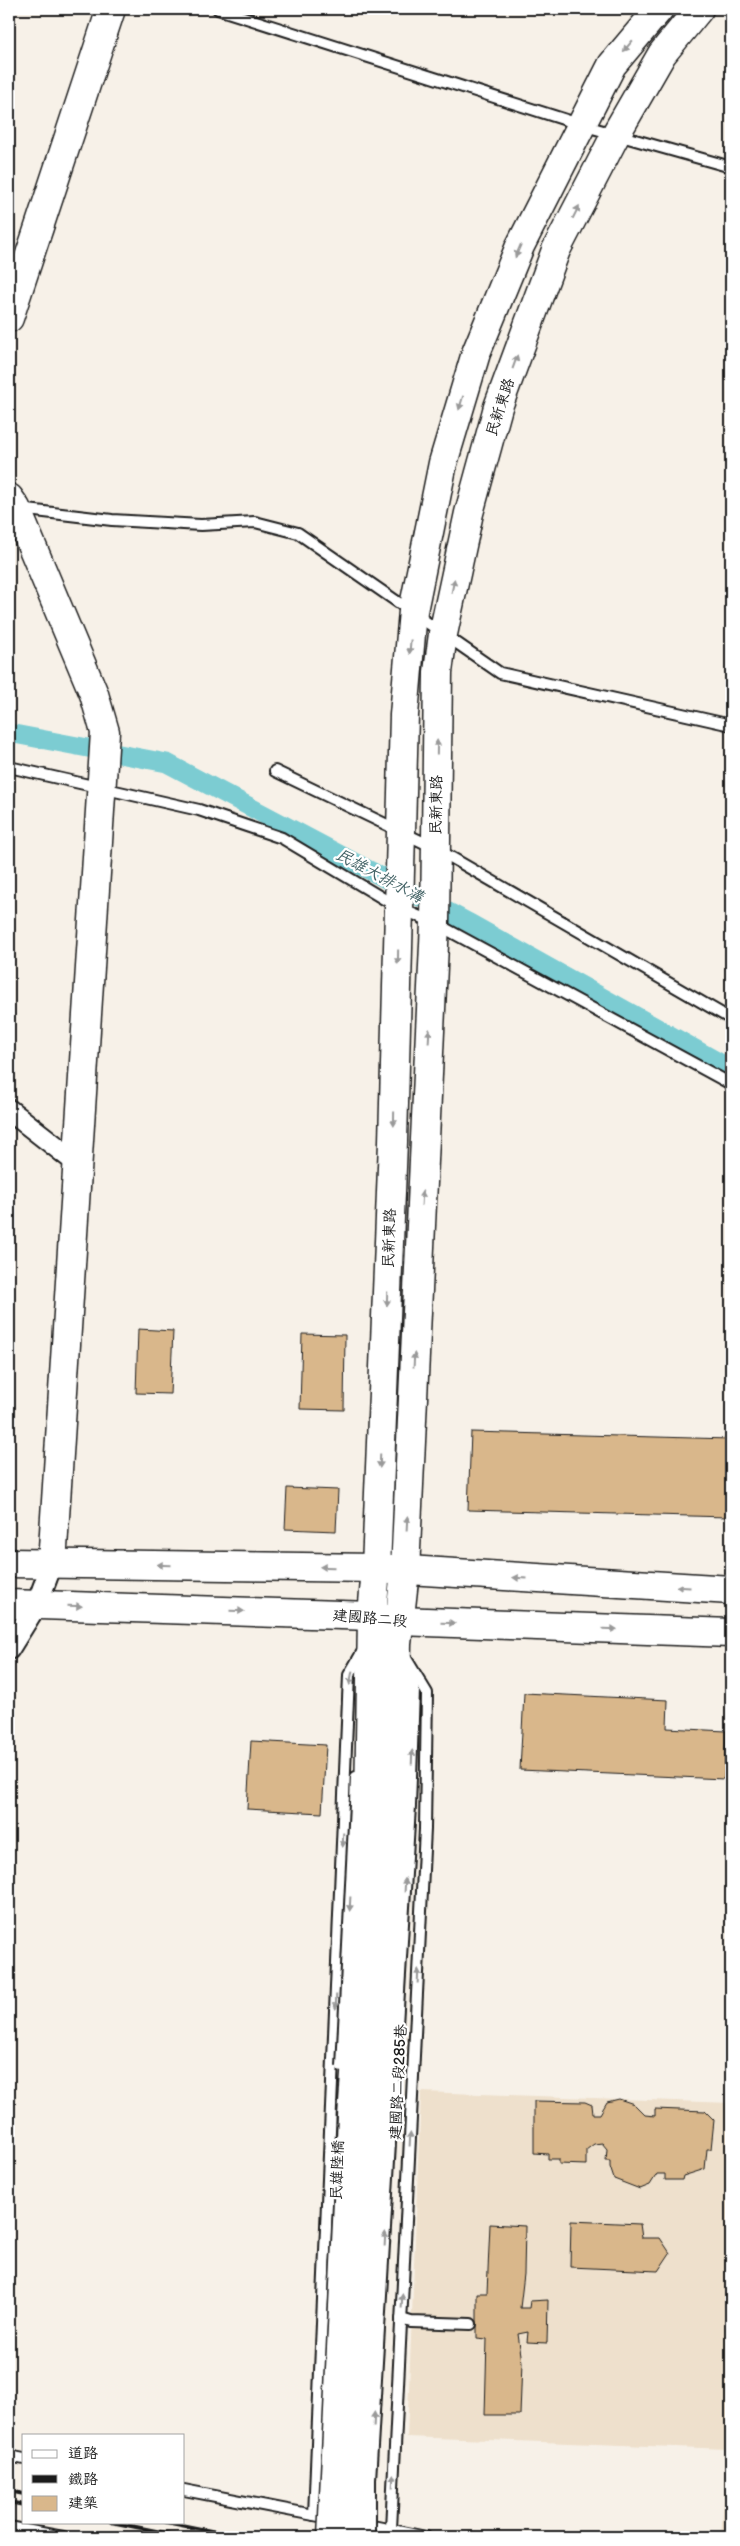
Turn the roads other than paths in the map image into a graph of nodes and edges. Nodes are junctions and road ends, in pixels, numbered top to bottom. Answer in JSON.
{"nodes":[{"id":1,"x":111,"y":9,"type":"edge"},
{"id":2,"x":218,"y":9,"type":"edge"},
{"id":3,"x":659,"y":9,"type":"edge"},
{"id":4,"x":699,"y":9,"type":"edge"},
{"id":5,"x":582,"y":125,"type":"junction"},
{"id":6,"x":616,"y":134,"type":"junction"},
{"id":7,"x":731,"y":167,"type":"edge"},
{"id":8,"x":9,"y":318,"type":"edge"},
{"id":9,"x":12,"y":503,"type":"edge"},
{"id":10,"x":413,"y":611,"type":"junction"},
{"id":11,"x":443,"y":634,"type":"junction"},
{"id":12,"x":731,"y":725,"type":"edge"},
{"id":13,"x":9,"y":767,"type":"edge"},
{"id":14,"x":275,"y":772,"type":"dead end"},
{"id":15,"x":101,"y":788,"type":"junction"},
{"id":16,"x":401,"y":831,"type":"junction"},
{"id":17,"x":436,"y":848,"type":"junction"},
{"id":18,"x":399,"y":908,"type":"junction"},
{"id":19,"x":435,"y":923,"type":"junction"},
{"id":20,"x":731,"y":1019,"type":"edge"},
{"id":21,"x":731,"y":1084,"type":"edge"},
{"id":22,"x":9,"y":1110,"type":"edge"},
{"id":23,"x":77,"y":1163,"type":"junction"},
{"id":24,"x":9,"y":1563,"type":"edge"},
{"id":25,"x":52,"y":1564,"type":"junction"},
{"id":26,"x":376,"y":1568,"type":"junction"},
{"id":27,"x":405,"y":1571,"type":"junction"},
{"id":28,"x":731,"y":1590,"type":"edge"},
{"id":29,"x":9,"y":1604,"type":"edge"},
{"id":30,"x":37,"y":1604,"type":"junction"},
{"id":31,"x":372,"y":1625,"type":"junction"},
{"id":32,"x":398,"y":1633,"type":"junction"},
{"id":33,"x":731,"y":1633,"type":"edge"},
{"id":34,"x":9,"y":1649,"type":"edge"},
{"id":35,"x":358,"y":1733,"type":"dead end"},
{"id":36,"x":356,"y":1763,"type":"dead end"},
{"id":37,"x":382,"y":1805,"type":"junction"},
{"id":38,"x":401,"y":2320,"type":"junction"},
{"id":39,"x":471,"y":2324,"type":"dead end"},
{"id":40,"x":9,"y":2456,"type":"edge"},
{"id":41,"x":22,"y":2459,"type":"edge"},
{"id":42,"x":185,"y":2490,"type":"edge"},
{"id":43,"x":314,"y":2515,"type":"junction"},
{"id":44,"x":9,"y":2527,"type":"edge"},
{"id":45,"x":391,"y":2529,"type":"junction"},
{"id":46,"x":63,"y":2537,"type":"edge"},
{"id":47,"x":322,"y":2537,"type":"edge"},
{"id":48,"x":332,"y":2537,"type":"edge"},
{"id":49,"x":355,"y":2537,"type":"edge"},
{"id":50,"x":370,"y":2537,"type":"edge"},
{"id":51,"x":426,"y":2537,"type":"edge"}],
"edges":[{"from":1,"to":8,"type":"main road"},
{"from":2,"to":5,"type":"lane"},
{"from":3,"to":5,"type":"main road","one_way":true},
{"from":4,"to":6,"type":"main road","name":"民新東路"},
{"from":5,"to":6,"type":"lane"},
{"from":5,"to":10,"type":"main road","one_way":true},
{"from":6,"to":7,"type":"lane"},
{"from":11,"to":6,"type":"main road","name":"民新東路","one_way":true},
{"from":9,"to":10,"type":"lane"},
{"from":9,"to":15,"type":"main road"},
{"from":10,"to":11,"type":"lane"},
{"from":10,"to":16,"type":"main road","one_way":true},
{"from":11,"to":12,"type":"lane"},
{"from":17,"to":11,"type":"main road","name":"民新東路","one_way":true},
{"from":13,"to":15,"type":"lane"},
{"from":14,"to":16,"type":"lane"},
{"from":15,"to":18,"type":"lane"},
{"from":15,"to":23,"type":"main road"},
{"from":16,"to":17,"type":"lane"},
{"from":16,"to":18,"type":"main road","name":"民新東路"},
{"from":17,"to":19,"type":"main road","name":"民新東路"},
{"from":17,"to":20,"type":"lane"},
{"from":18,"to":19,"type":"lane"},
{"from":18,"to":26,"type":"main road","name":"民新東路","one_way":true},
{"from":19,"to":21,"type":"lane"},
{"from":27,"to":19,"type":"main road","name":"民新東路","one_way":true},
{"from":22,"to":23,"type":"street"},
{"from":23,"to":25,"type":"main road"},
{"from":24,"to":25,"type":"main road"},
{"from":26,"to":25,"type":"main road","one_way":true},
{"from":25,"to":30,"type":"street"},
{"from":26,"to":27,"type":"main road"},
{"from":26,"to":31,"type":"main road","name":"民新東路"},
{"from":28,"to":27,"type":"main road","one_way":true},
{"from":27,"to":32,"type":"main road","name":"民新東路"},
{"from":29,"to":30,"type":"main road","name":"建國路二段"},
{"from":30,"to":31,"type":"main road","name":"建國路二段","one_way":true},
{"from":30,"to":34,"type":"street"},
{"from":31,"to":32,"type":"main road","name":"建國路二段"},
{"from":31,"to":35,"type":"lane"},
{"from":31,"to":37,"type":"main road","name":"民新東路"},
{"from":31,"to":43,"type":"lane","one_way":true},
{"from":32,"to":33,"type":"main road","name":"建國路二段","one_way":true},
{"from":32,"to":37,"type":"main road","name":"民新東路"},
{"from":38,"to":32,"type":"lane","name":"建國路二段285巷","one_way":true},
{"from":36,"to":37,"type":"lane"},
{"from":37,"to":47,"type":"lane","name":"民雄陸橋","one_way":true,"bridge":true},
{"from":37,"to":48,"type":"main road","name":"民雄陸橋","bridge":true},
{"from":37,"to":49,"type":"main road","bridge":true},
{"from":50,"to":37,"type":"lane","one_way":true,"bridge":true},
{"from":38,"to":39,"type":"lane"},
{"from":45,"to":38,"type":"lane","name":"建國路二段285巷","one_way":true},
{"from":40,"to":41,"type":"lane"},
{"from":42,"to":43,"type":"lane"},
{"from":43,"to":45,"type":"lane"},
{"from":44,"to":46,"type":"lane"},
{"from":45,"to":51,"type":"lane"}]}
